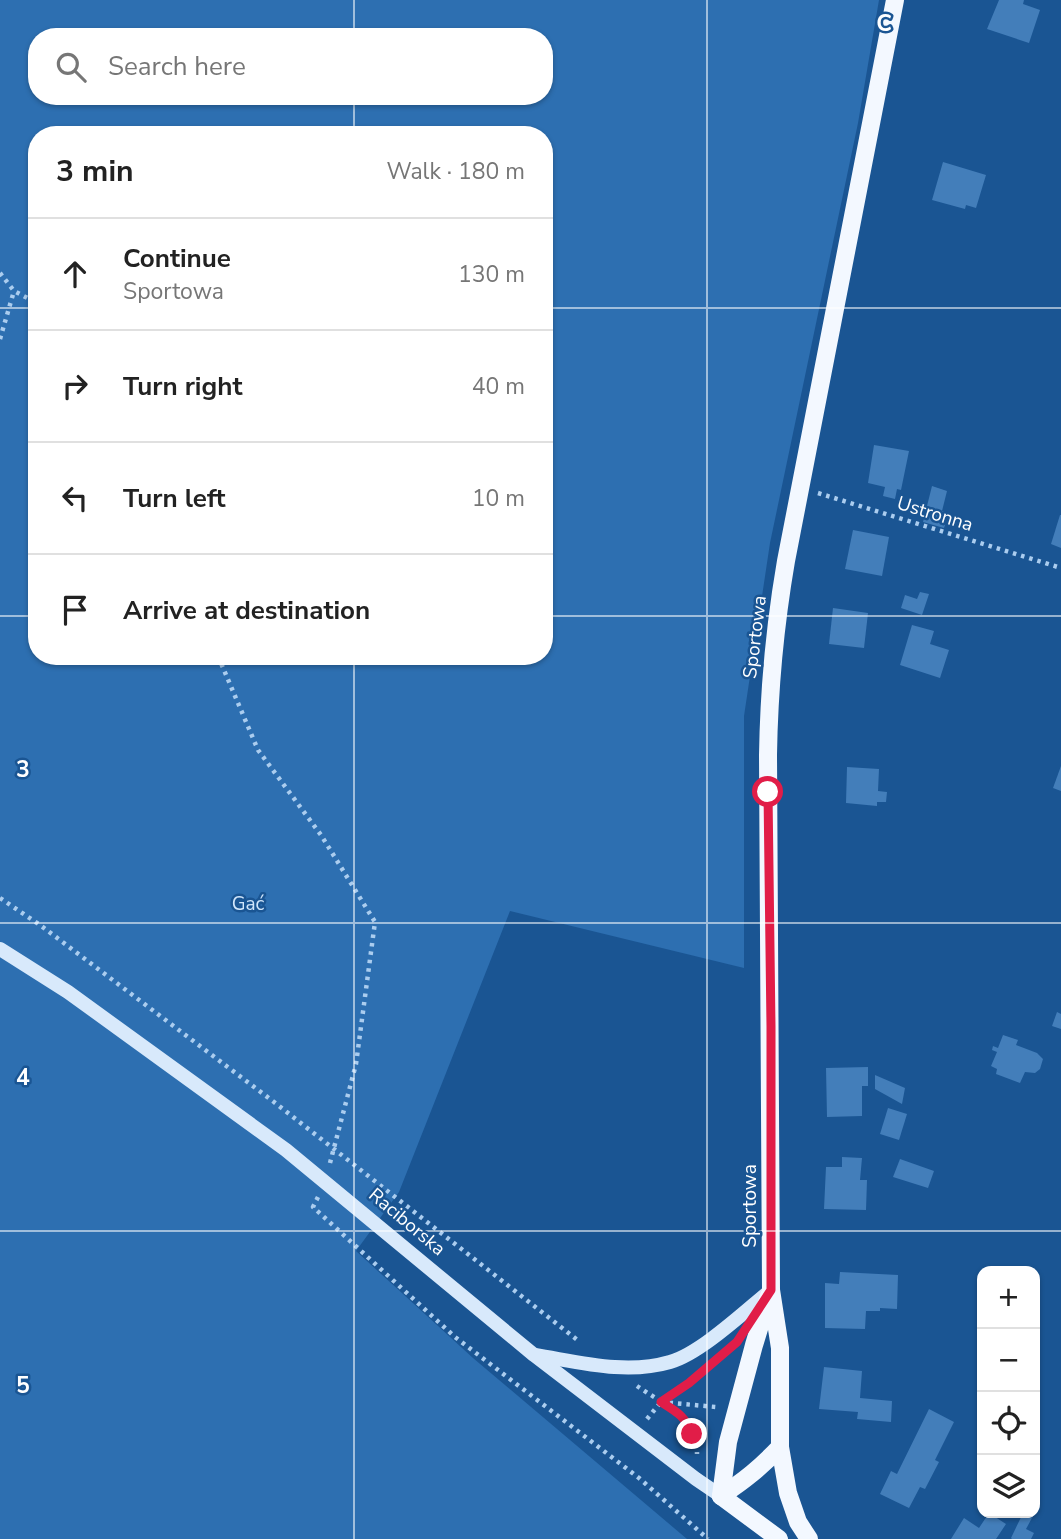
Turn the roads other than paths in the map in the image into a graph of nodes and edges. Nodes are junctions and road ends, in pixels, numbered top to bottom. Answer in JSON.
{"nodes":[{"id":1,"x":895,"y":0,"type":"edge"},
{"id":2,"x":0,"y":949,"type":"edge"},
{"id":3,"x":771,"y":1290,"type":"junction"},
{"id":4,"x":534,"y":1355,"type":"junction"},
{"id":5,"x":780,"y":1447,"type":"junction"},
{"id":6,"x":721,"y":1496,"type":"junction"},
{"id":7,"x":779,"y":1539,"type":"edge"},
{"id":8,"x":809,"y":1539,"type":"edge"}],
"edges":[{"from":1,"to":3,"type":"main road","name":"Sportowa"},
{"from":2,"to":4,"type":"main road","name":"Raciborska"},
{"from":3,"to":4,"type":"main road"},
{"from":3,"to":5,"type":"main road","name":"Sportowa"},
{"from":3,"to":6,"type":"main road","name":"Sportowa"},
{"from":4,"to":6,"type":"main road","name":"Raciborska"},
{"from":5,"to":6,"type":"main road"},
{"from":5,"to":8,"type":"main road","name":"Sportowa"},
{"from":6,"to":7,"type":"main road","name":"Raciborska"}]}
